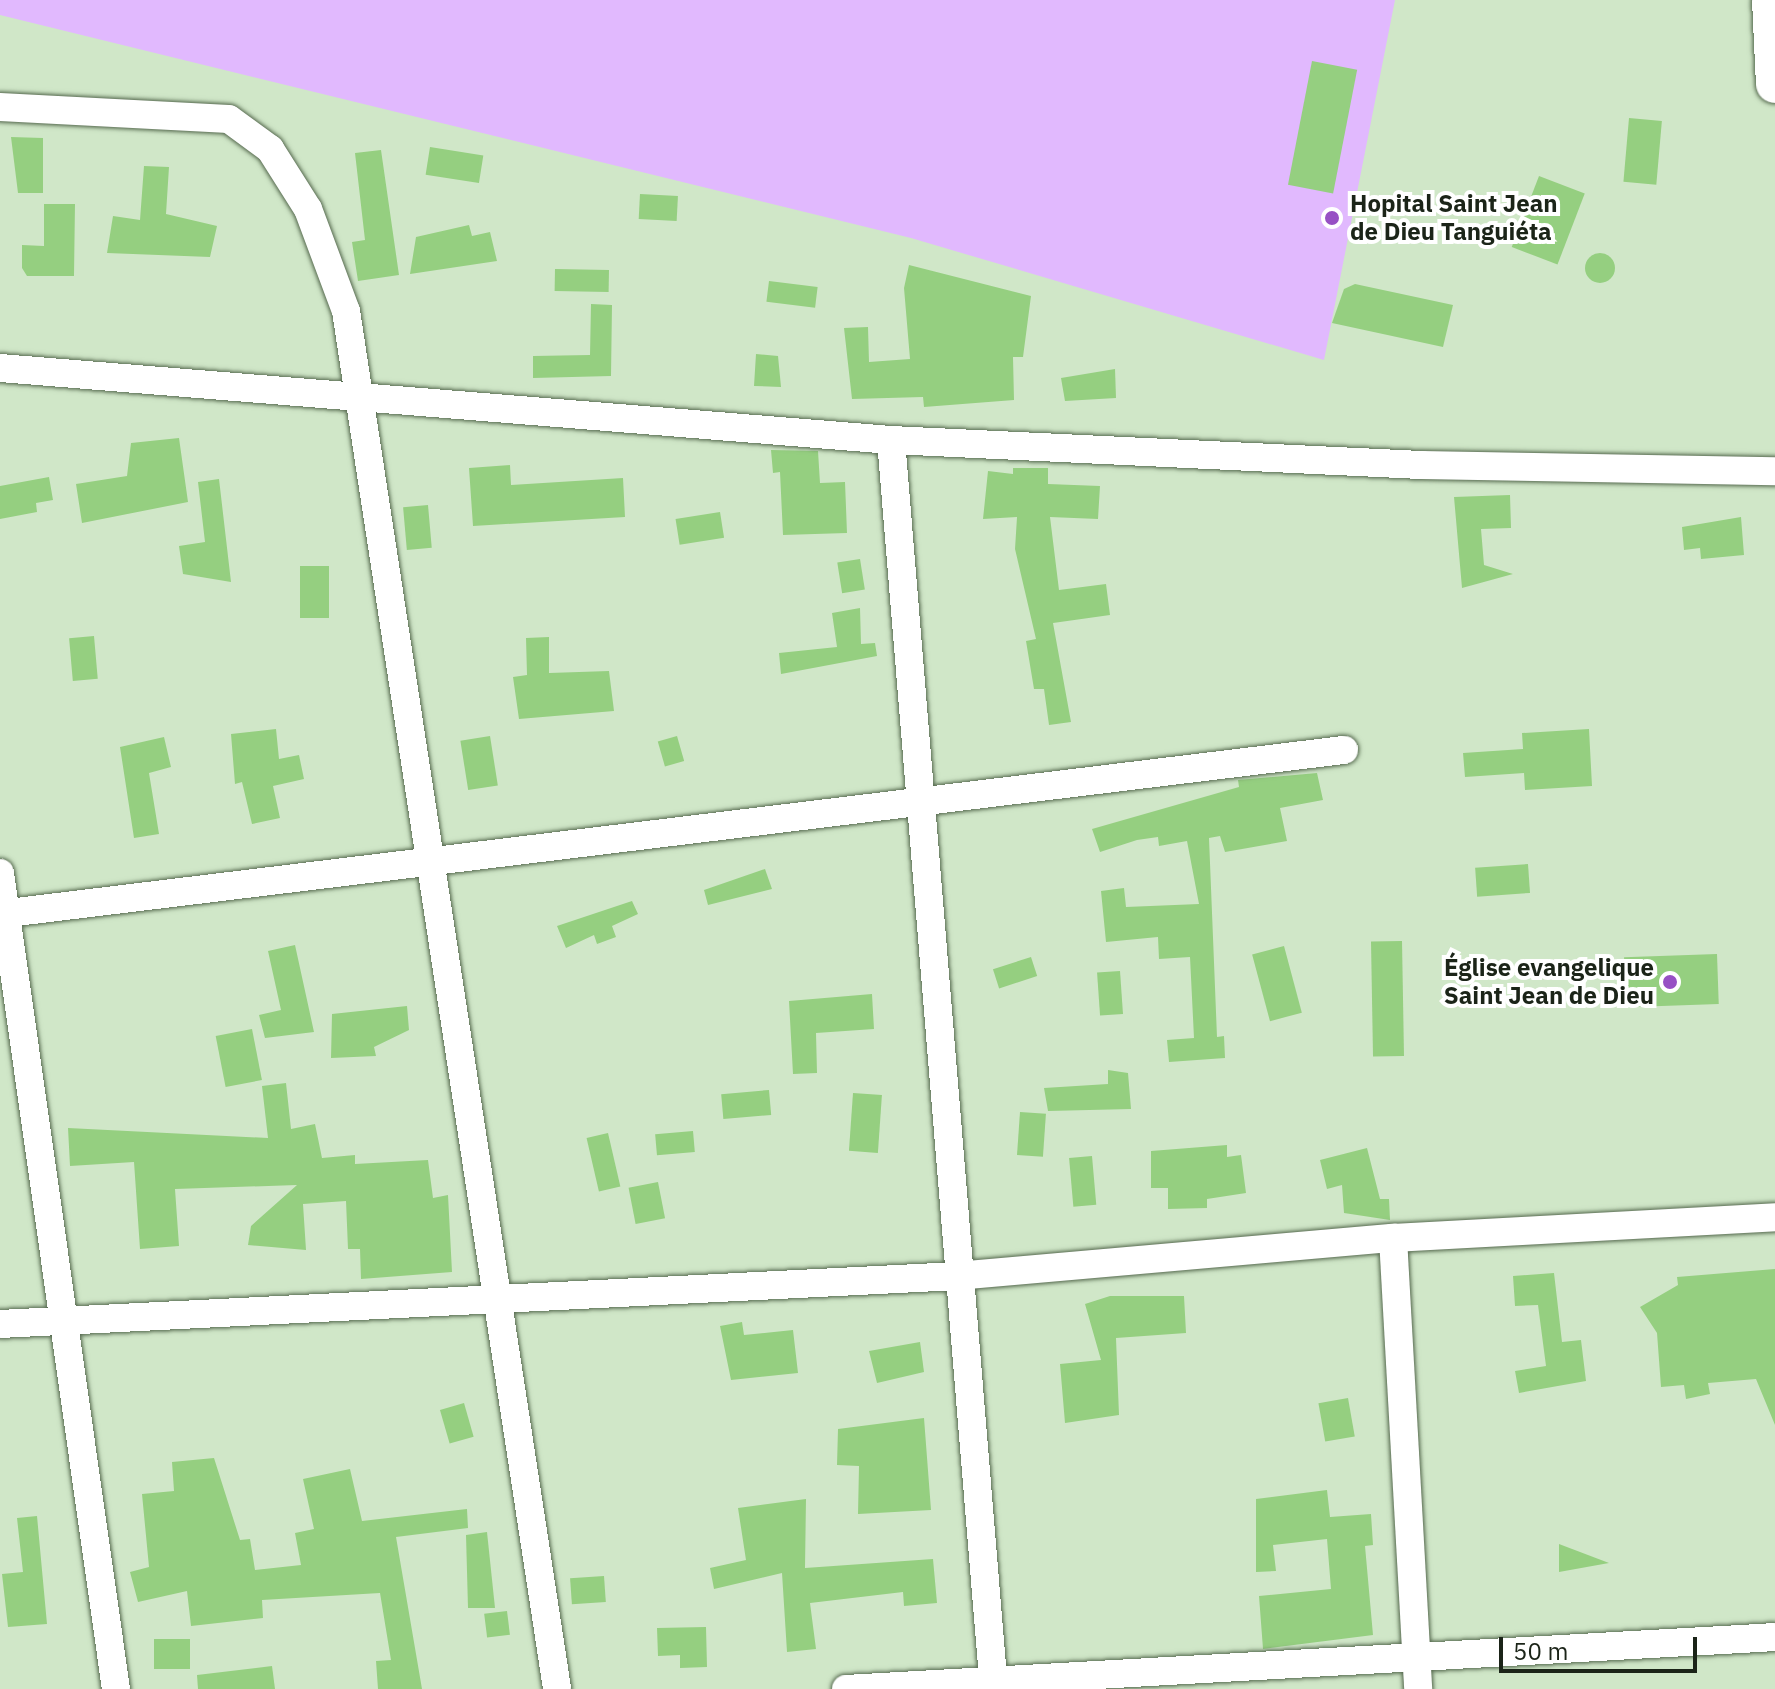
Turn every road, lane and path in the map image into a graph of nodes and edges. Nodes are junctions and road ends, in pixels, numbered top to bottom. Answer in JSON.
{"nodes":[{"id":1,"x":1771,"y":0,"type":"edge"},
{"id":2,"x":1775,"y":84,"type":"edge"},
{"id":3,"x":0,"y":107,"type":"edge"},
{"id":4,"x":0,"y":368,"type":"edge"},
{"id":5,"x":357,"y":394,"type":"junction"},
{"id":6,"x":891,"y":440,"type":"junction"},
{"id":7,"x":1775,"y":471,"type":"edge"},
{"id":8,"x":1344,"y":750,"type":"dead end"},
{"id":9,"x":920,"y":805,"type":"junction"},
{"id":10,"x":435,"y":861,"type":"junction"},
{"id":11,"x":0,"y":873,"type":"edge"},
{"id":12,"x":3,"y":914,"type":"edge"},
{"id":13,"x":1775,"y":1217,"type":"edge"},
{"id":14,"x":1393,"y":1238,"type":"junction"},
{"id":15,"x":956,"y":1276,"type":"junction"},
{"id":16,"x":494,"y":1297,"type":"junction"},
{"id":17,"x":59,"y":1321,"type":"junction"},
{"id":18,"x":0,"y":1324,"type":"edge"},
{"id":19,"x":1775,"y":1637,"type":"edge"},
{"id":20,"x":1416,"y":1675,"type":"edge"},
{"id":21,"x":994,"y":1685,"type":"edge"},
{"id":22,"x":116,"y":1689,"type":"edge"},
{"id":23,"x":557,"y":1689,"type":"edge"},
{"id":24,"x":846,"y":1689,"type":"edge"}],
"edges":[{"from":1,"to":2,"type":"main road"},
{"from":3,"to":5,"type":"street"},
{"from":4,"to":5,"type":"street"},
{"from":5,"to":6,"type":"street"},
{"from":5,"to":10,"type":"street"},
{"from":6,"to":7,"type":"street"},
{"from":6,"to":9,"type":"street"},
{"from":8,"to":9,"type":"street"},
{"from":9,"to":10,"type":"street"},
{"from":9,"to":15,"type":"street"},
{"from":10,"to":12,"type":"street"},
{"from":10,"to":16,"type":"street"},
{"from":11,"to":12,"type":"street"},
{"from":12,"to":17,"type":"street"},
{"from":13,"to":14,"type":"street"},
{"from":14,"to":15,"type":"street"},
{"from":14,"to":20,"type":"street"},
{"from":15,"to":16,"type":"street"},
{"from":15,"to":21,"type":"street"},
{"from":16,"to":17,"type":"street"},
{"from":16,"to":23,"type":"street"},
{"from":17,"to":18,"type":"street"},
{"from":17,"to":22,"type":"street"},
{"from":19,"to":20,"type":"street"},
{"from":20,"to":21,"type":"street"},
{"from":21,"to":24,"type":"street"}]}
